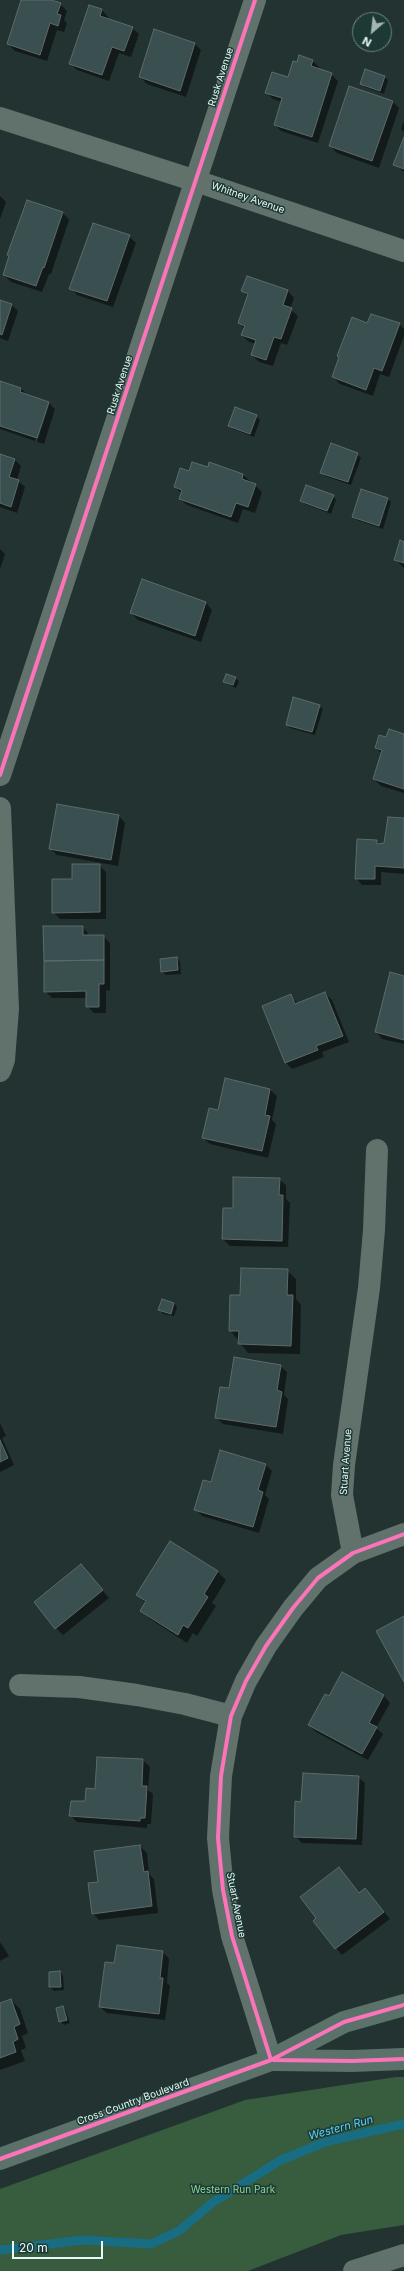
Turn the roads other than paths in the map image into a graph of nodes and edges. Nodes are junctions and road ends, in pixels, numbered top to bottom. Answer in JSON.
{"nodes":[{"id":1,"x":255,"y":0,"type":"edge"},
{"id":2,"x":0,"y":118,"type":"edge"},
{"id":3,"x":196,"y":181,"type":"junction"},
{"id":4,"x":404,"y":251,"type":"edge"},
{"id":5,"x":0,"y":775,"type":"edge"},
{"id":6,"x":0,"y":808,"type":"edge"},
{"id":7,"x":0,"y":1071,"type":"edge"},
{"id":8,"x":377,"y":1150,"type":"dead end"},
{"id":9,"x":404,"y":1534,"type":"edge"},
{"id":10,"x":353,"y":1553,"type":"junction"},
{"id":11,"x":20,"y":1685,"type":"dead end"},
{"id":12,"x":231,"y":1716,"type":"junction"},
{"id":13,"x":404,"y":2005,"type":"edge"},
{"id":14,"x":404,"y":2059,"type":"edge"},
{"id":15,"x":270,"y":2060,"type":"junction"},
{"id":16,"x":0,"y":2160,"type":"edge"},
{"id":17,"x":404,"y":2255,"type":"edge"},
{"id":18,"x":354,"y":2271,"type":"edge"}],
"edges":[{"from":1,"to":3,"type":"street","name":"Rusk Avenue"},
{"from":2,"to":3,"type":"street","name":"Whitney Avenue"},
{"from":3,"to":4,"type":"street","name":"Whitney Avenue"},
{"from":3,"to":5,"type":"street","name":"Rusk Avenue"},
{"from":6,"to":7,"type":"street"},
{"from":8,"to":10,"type":"street","name":"Stuart Avenue"},
{"from":9,"to":10,"type":"street"},
{"from":10,"to":12,"type":"street","name":"Stuart Avenue"},
{"from":11,"to":12,"type":"street"},
{"from":12,"to":15,"type":"street","name":"Stuart Avenue"},
{"from":13,"to":15,"type":"main road","name":"Cross Country Boulevard"},
{"from":14,"to":15,"type":"main road","name":"Cross Country Boulevard"},
{"from":15,"to":16,"type":"main road","name":"Cross Country Boulevard"},
{"from":17,"to":18,"type":"street"}]}
